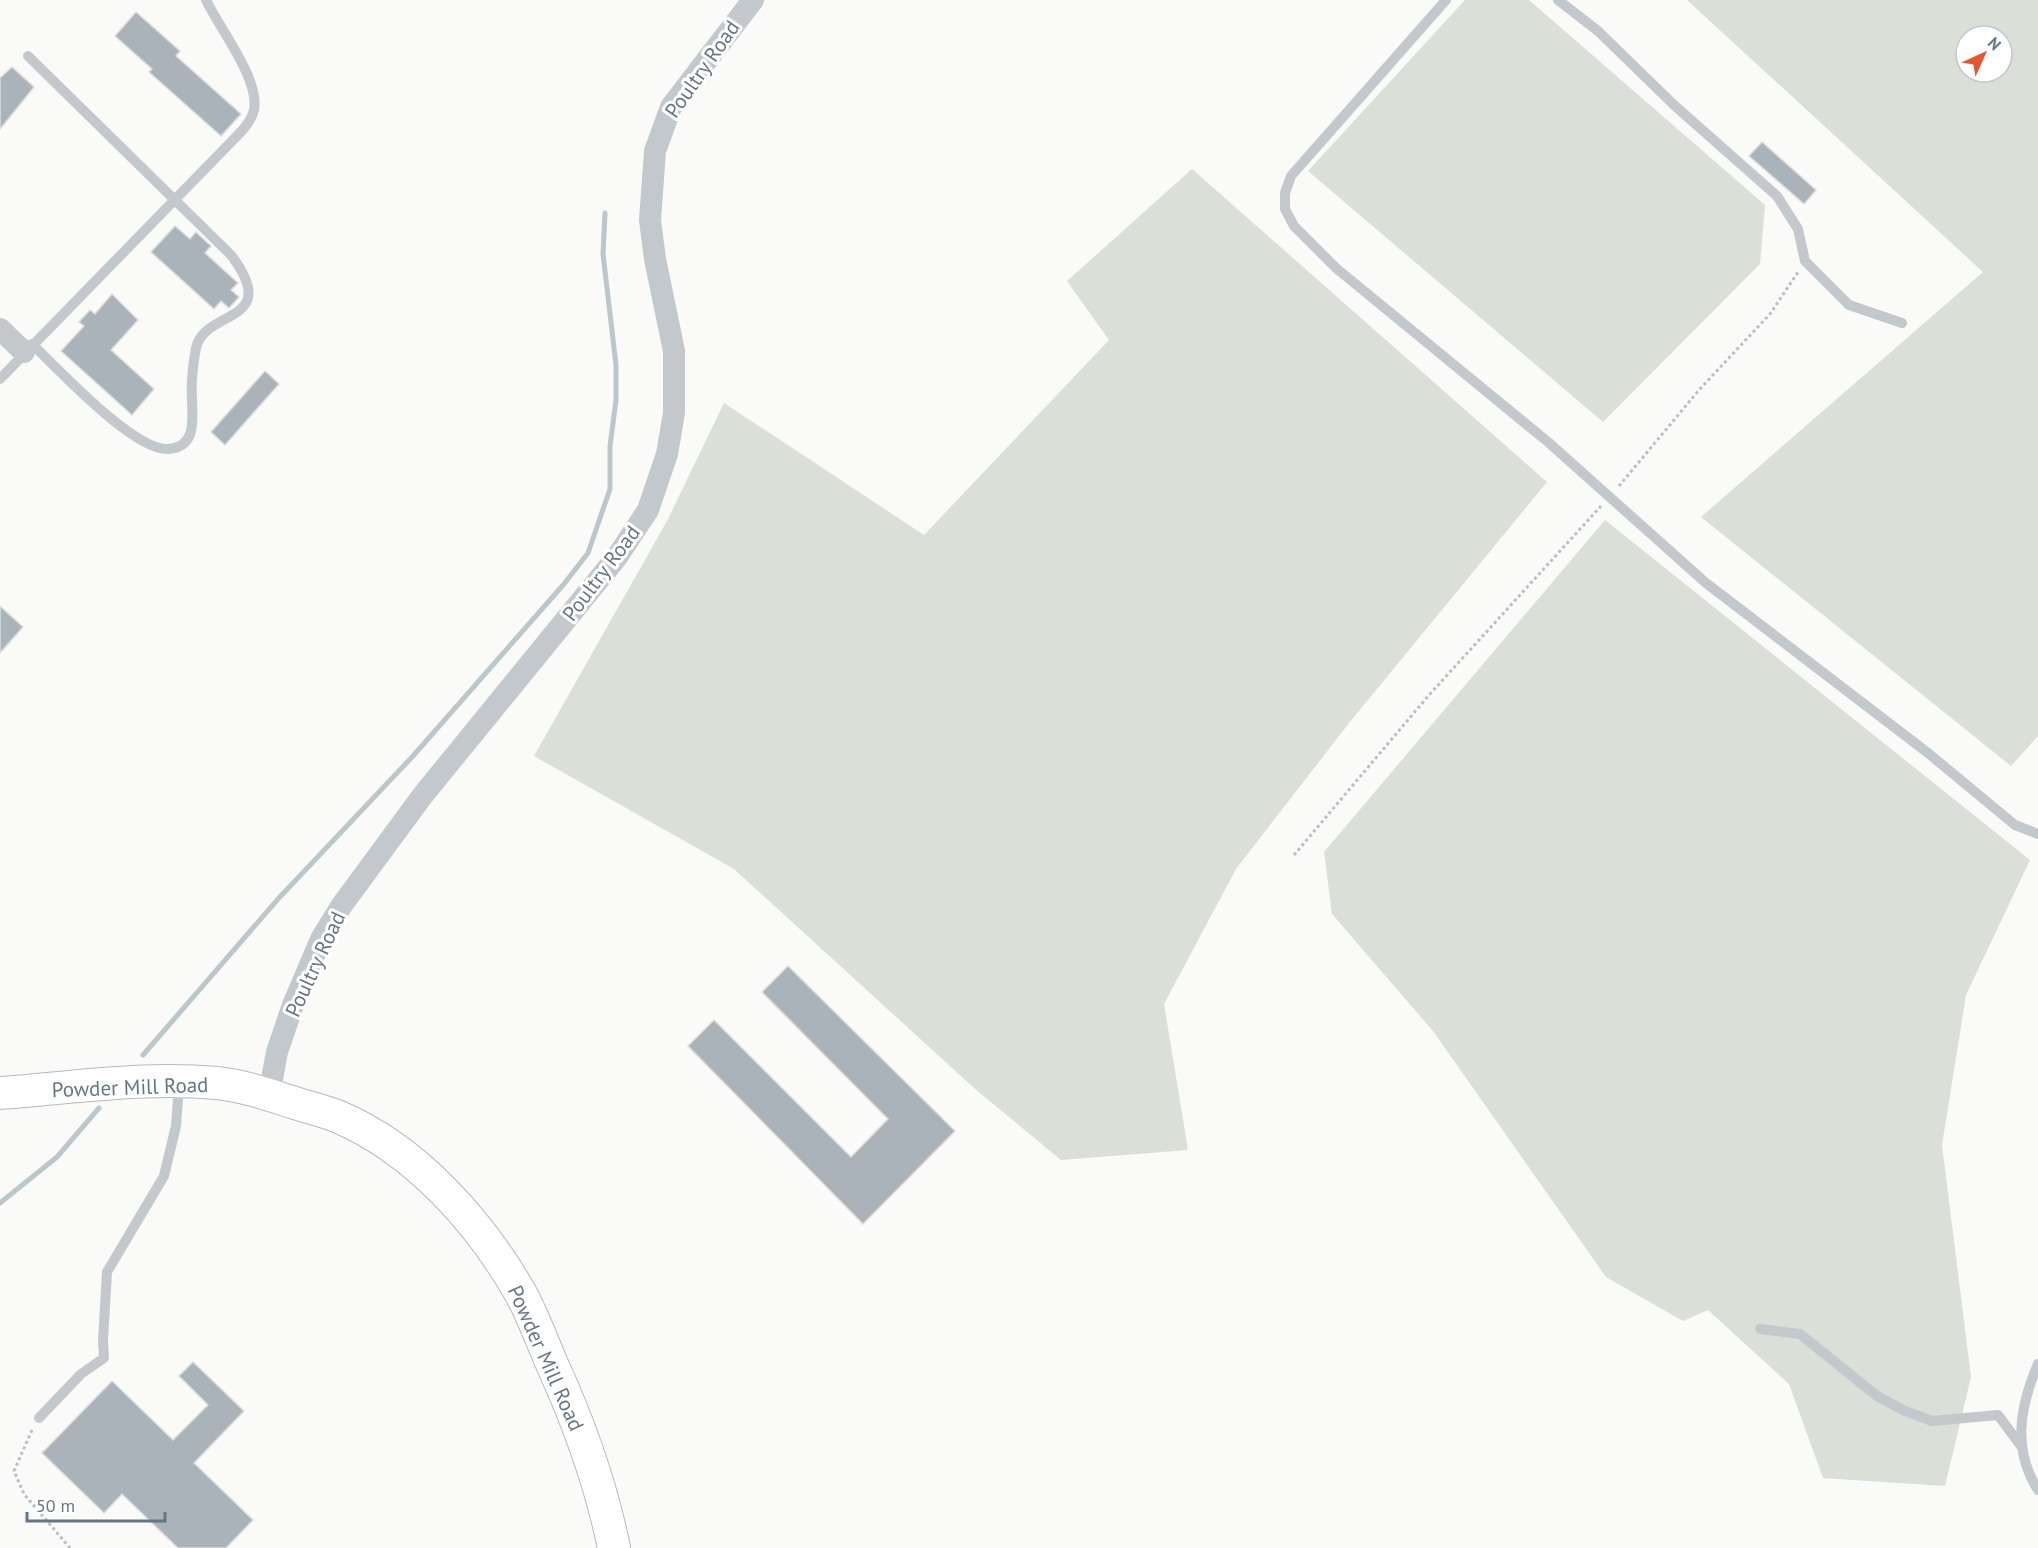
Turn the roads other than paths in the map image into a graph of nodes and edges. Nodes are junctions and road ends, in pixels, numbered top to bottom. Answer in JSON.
{"nodes":[{"id":1,"x":206,"y":0,"type":"edge"},
{"id":2,"x":753,"y":0,"type":"edge"},
{"id":3,"x":1446,"y":0,"type":"edge"},
{"id":4,"x":1558,"y":0,"type":"edge"},
{"id":5,"x":28,"y":56,"type":"dead end"},
{"id":6,"x":175,"y":200,"type":"junction"},
{"id":7,"x":1902,"y":323,"type":"dead end"},
{"id":8,"x":0,"y":329,"type":"edge"},
{"id":9,"x":28,"y":348,"type":"junction"},
{"id":10,"x":0,"y":379,"type":"edge"},
{"id":11,"x":2038,"y":834,"type":"edge"},
{"id":12,"x":179,"y":1082,"type":"junction"},
{"id":13,"x":0,"y":1093,"type":"edge"},
{"id":14,"x":269,"y":1095,"type":"junction"},
{"id":15,"x":1760,"y":1329,"type":"dead end"},
{"id":16,"x":2038,"y":1364,"type":"edge"},
{"id":17,"x":39,"y":1418,"type":"road end"},
{"id":18,"x":2021,"y":1446,"type":"junction"},
{"id":19,"x":2038,"y":1490,"type":"edge"},
{"id":20,"x":614,"y":1548,"type":"edge"}],
"edges":[{"from":1,"to":6,"type":"lane"},
{"from":2,"to":14,"type":"street","name":"Poultry Road"},
{"from":3,"to":11,"type":"lane"},
{"from":4,"to":7,"type":"lane"},
{"from":5,"to":6,"type":"lane"},
{"from":6,"to":9,"type":"lane"},
{"from":6,"to":9,"type":"lane"},
{"from":8,"to":9,"type":"street"},
{"from":9,"to":10,"type":"lane"},
{"from":12,"to":13,"type":"main road","name":"Powder Mill Road"},
{"from":12,"to":14,"type":"main road","name":"Powder Mill Road"},
{"from":12,"to":17,"type":"lane"},
{"from":14,"to":20,"type":"main road","name":"Powder Mill Road"},
{"from":15,"to":18,"type":"lane"},
{"from":16,"to":18,"type":"lane"},
{"from":18,"to":19,"type":"lane"}]}
